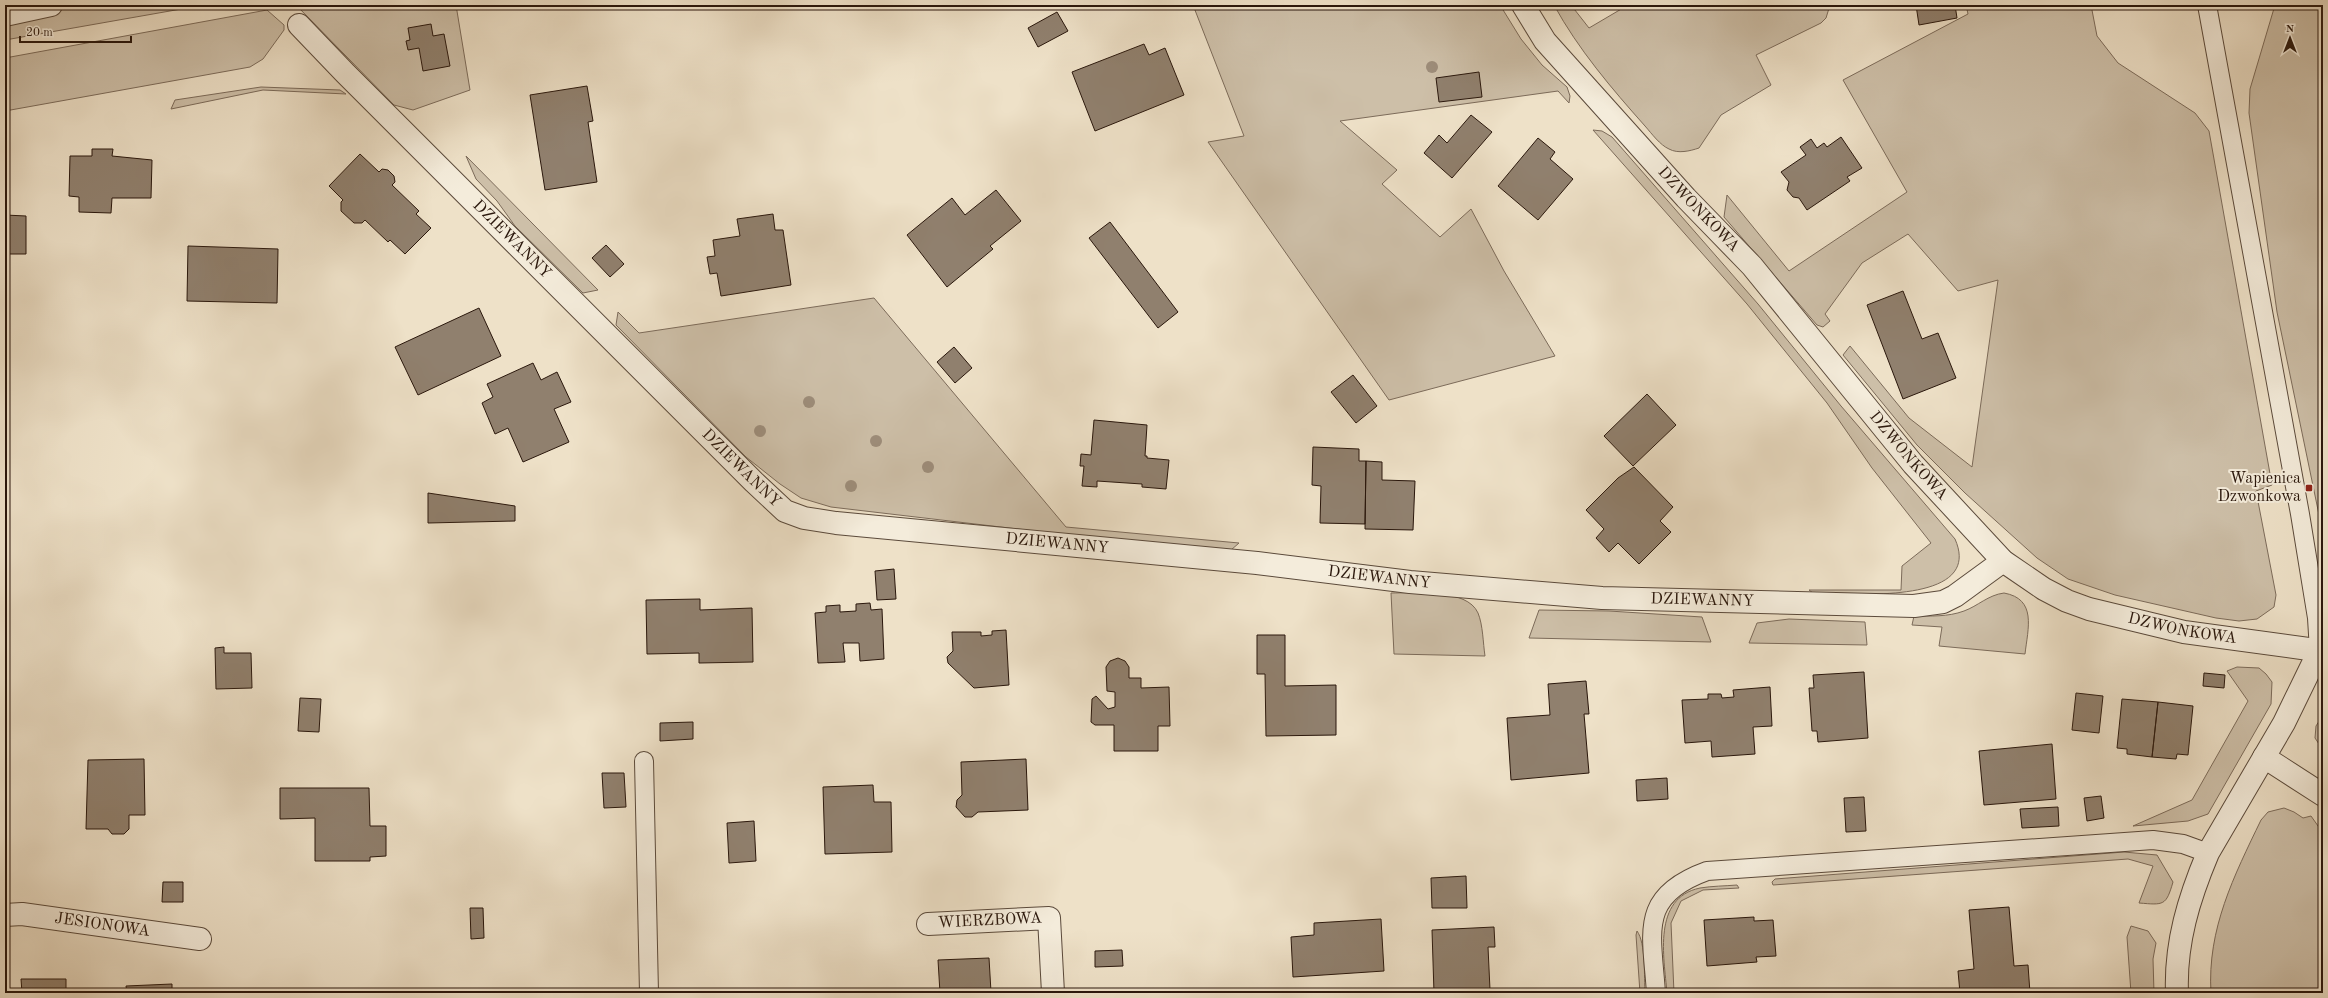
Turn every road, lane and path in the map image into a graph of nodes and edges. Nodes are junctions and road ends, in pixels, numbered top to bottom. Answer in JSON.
{"nodes":[{"id":1,"x":51,"y":5,"type":"edge"},
{"id":2,"x":1523,"y":5,"type":"edge"},
{"id":3,"x":2207,"y":5,"type":"edge"},
{"id":4,"x":5,"y":14,"type":"edge"},
{"id":5,"x":299,"y":25,"type":"dead end"},
{"id":6,"x":2003,"y":561,"type":"junction"},
{"id":7,"x":2321,"y":651,"type":"edge"},
{"id":8,"x":2264,"y":757,"type":"junction"},
{"id":9,"x":644,"y":761,"type":"dead end"},
{"id":10,"x":2323,"y":795,"type":"edge"},
{"id":11,"x":2208,"y":853,"type":"junction"},
{"id":12,"x":5,"y":915,"type":"edge"},
{"id":13,"x":928,"y":924,"type":"dead end"},
{"id":14,"x":200,"y":939,"type":"dead end"},
{"id":15,"x":649,"y":993,"type":"edge"},
{"id":16,"x":1053,"y":993,"type":"edge"},
{"id":17,"x":1656,"y":993,"type":"edge"},
{"id":18,"x":2177,"y":993,"type":"edge"}],
"edges":[{"from":1,"to":4,"type":"street"},
{"from":2,"to":6,"type":"street","name":"DZWONKOWA"},
{"from":3,"to":7,"type":"lane"},
{"from":5,"to":6,"type":"street","name":"DZIEWANNY"},
{"from":6,"to":7,"type":"street","name":"DZWONKOWA"},
{"from":7,"to":8,"type":"street"},
{"from":8,"to":10,"type":"street"},
{"from":8,"to":11,"type":"street"},
{"from":9,"to":15,"type":"lane"},
{"from":11,"to":17,"type":"lane"},
{"from":11,"to":18,"type":"street"},
{"from":12,"to":14,"type":"street","name":"JESIONOWA"},
{"from":13,"to":16,"type":"street","name":"WIERZBOWA"}]}
